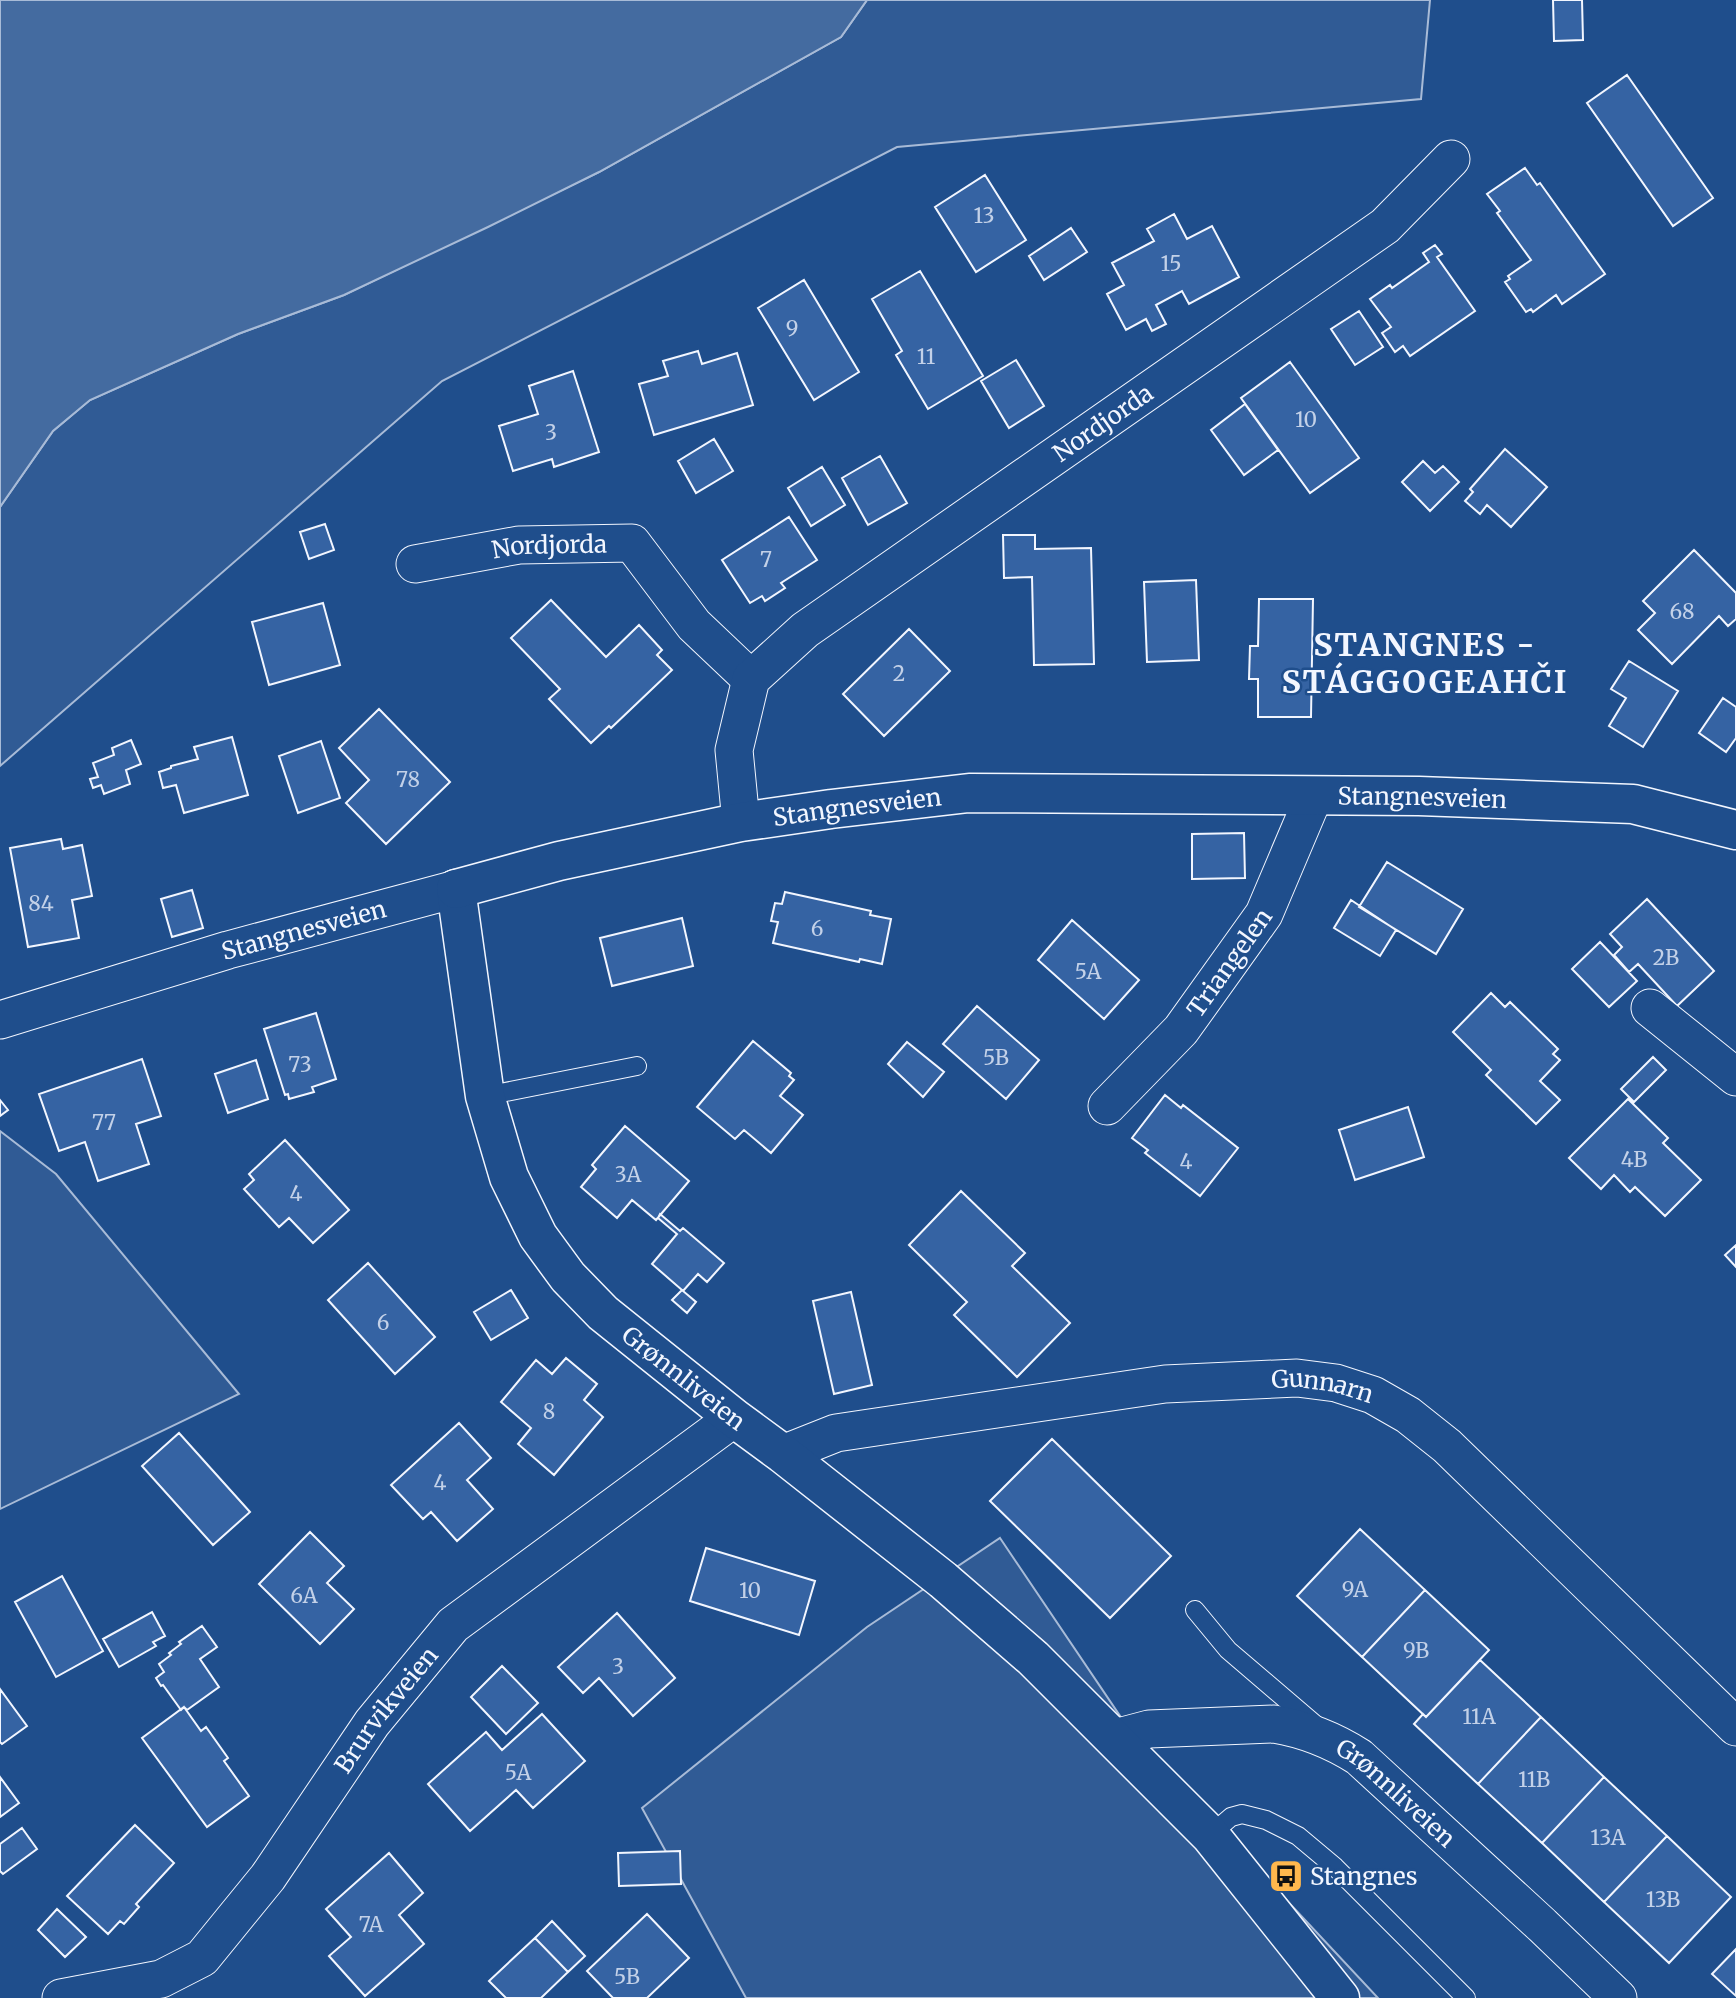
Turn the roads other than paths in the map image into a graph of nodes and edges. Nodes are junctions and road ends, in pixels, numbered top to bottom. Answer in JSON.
{"nodes":[{"id":1,"x":1451,"y":159,"type":"dead end"},
{"id":2,"x":415,"y":564,"type":"dead end"},
{"id":3,"x":751,"y":679,"type":"junction"},
{"id":4,"x":1314,"y":796,"type":"junction"},
{"id":5,"x":741,"y":822,"type":"junction"},
{"id":6,"x":1736,"y":830,"type":"edge"},
{"id":7,"x":456,"y":889,"type":"junction"},
{"id":8,"x":1650,"y":1007,"type":"dead end"},
{"id":9,"x":0,"y":1020,"type":"edge"},
{"id":10,"x":637,"y":1066,"type":"dead end"},
{"id":11,"x":1736,"y":1077,"type":"edge"},
{"id":12,"x":485,"y":1096,"type":"junction"},
{"id":13,"x":1107,"y":1106,"type":"dead end"},
{"id":14,"x":734,"y":1418,"type":"junction"},
{"id":15,"x":783,"y":1454,"type":"junction"},
{"id":16,"x":1195,"y":1610,"type":"dead end"},
{"id":17,"x":1736,"y":1727,"type":"edge"},
{"id":18,"x":1115,"y":1738,"type":"junction"},
{"id":19,"x":1341,"y":1746,"type":"junction"},
{"id":20,"x":1210,"y":1835,"type":"junction"},
{"id":21,"x":61,"y":1998,"type":"edge"},
{"id":22,"x":1340,"y":1998,"type":"edge"},
{"id":23,"x":1466,"y":1998,"type":"edge"},
{"id":24,"x":1618,"y":1998,"type":"edge"}],
"edges":[{"from":1,"to":3,"type":"street","name":"Nordjorda"},
{"from":2,"to":3,"type":"street","name":"Nordjorda"},
{"from":3,"to":5,"type":"street"},
{"from":4,"to":5,"type":"street","name":"Stangnesveien"},
{"from":4,"to":6,"type":"street","name":"Stangnesveien"},
{"from":4,"to":13,"type":"street","name":"Triangelen"},
{"from":5,"to":7,"type":"street","name":"Stangnesveien"},
{"from":7,"to":9,"type":"street","name":"Stangnesveien"},
{"from":7,"to":12,"type":"street","name":"Grønnliveien"},
{"from":8,"to":11,"type":"street"},
{"from":10,"to":12,"type":"lane"},
{"from":12,"to":14,"type":"street","name":"Grønnliveien"},
{"from":14,"to":15,"type":"street","name":"Grønnliveien"},
{"from":14,"to":21,"type":"street","name":"Brurvikveien"},
{"from":15,"to":17,"type":"street","name":"Gunnarn"},
{"from":15,"to":18,"type":"street","name":"Grønnliveien"},
{"from":16,"to":19,"type":"lane"},
{"from":18,"to":19,"type":"street","name":"Grønnliveien"},
{"from":18,"to":20,"type":"street","name":"Grønnliveien"},
{"from":19,"to":24,"type":"street","name":"Grønnliveien"},
{"from":20,"to":22,"type":"street","name":"Grønnliveien"},
{"from":20,"to":23,"type":"lane"}]}
